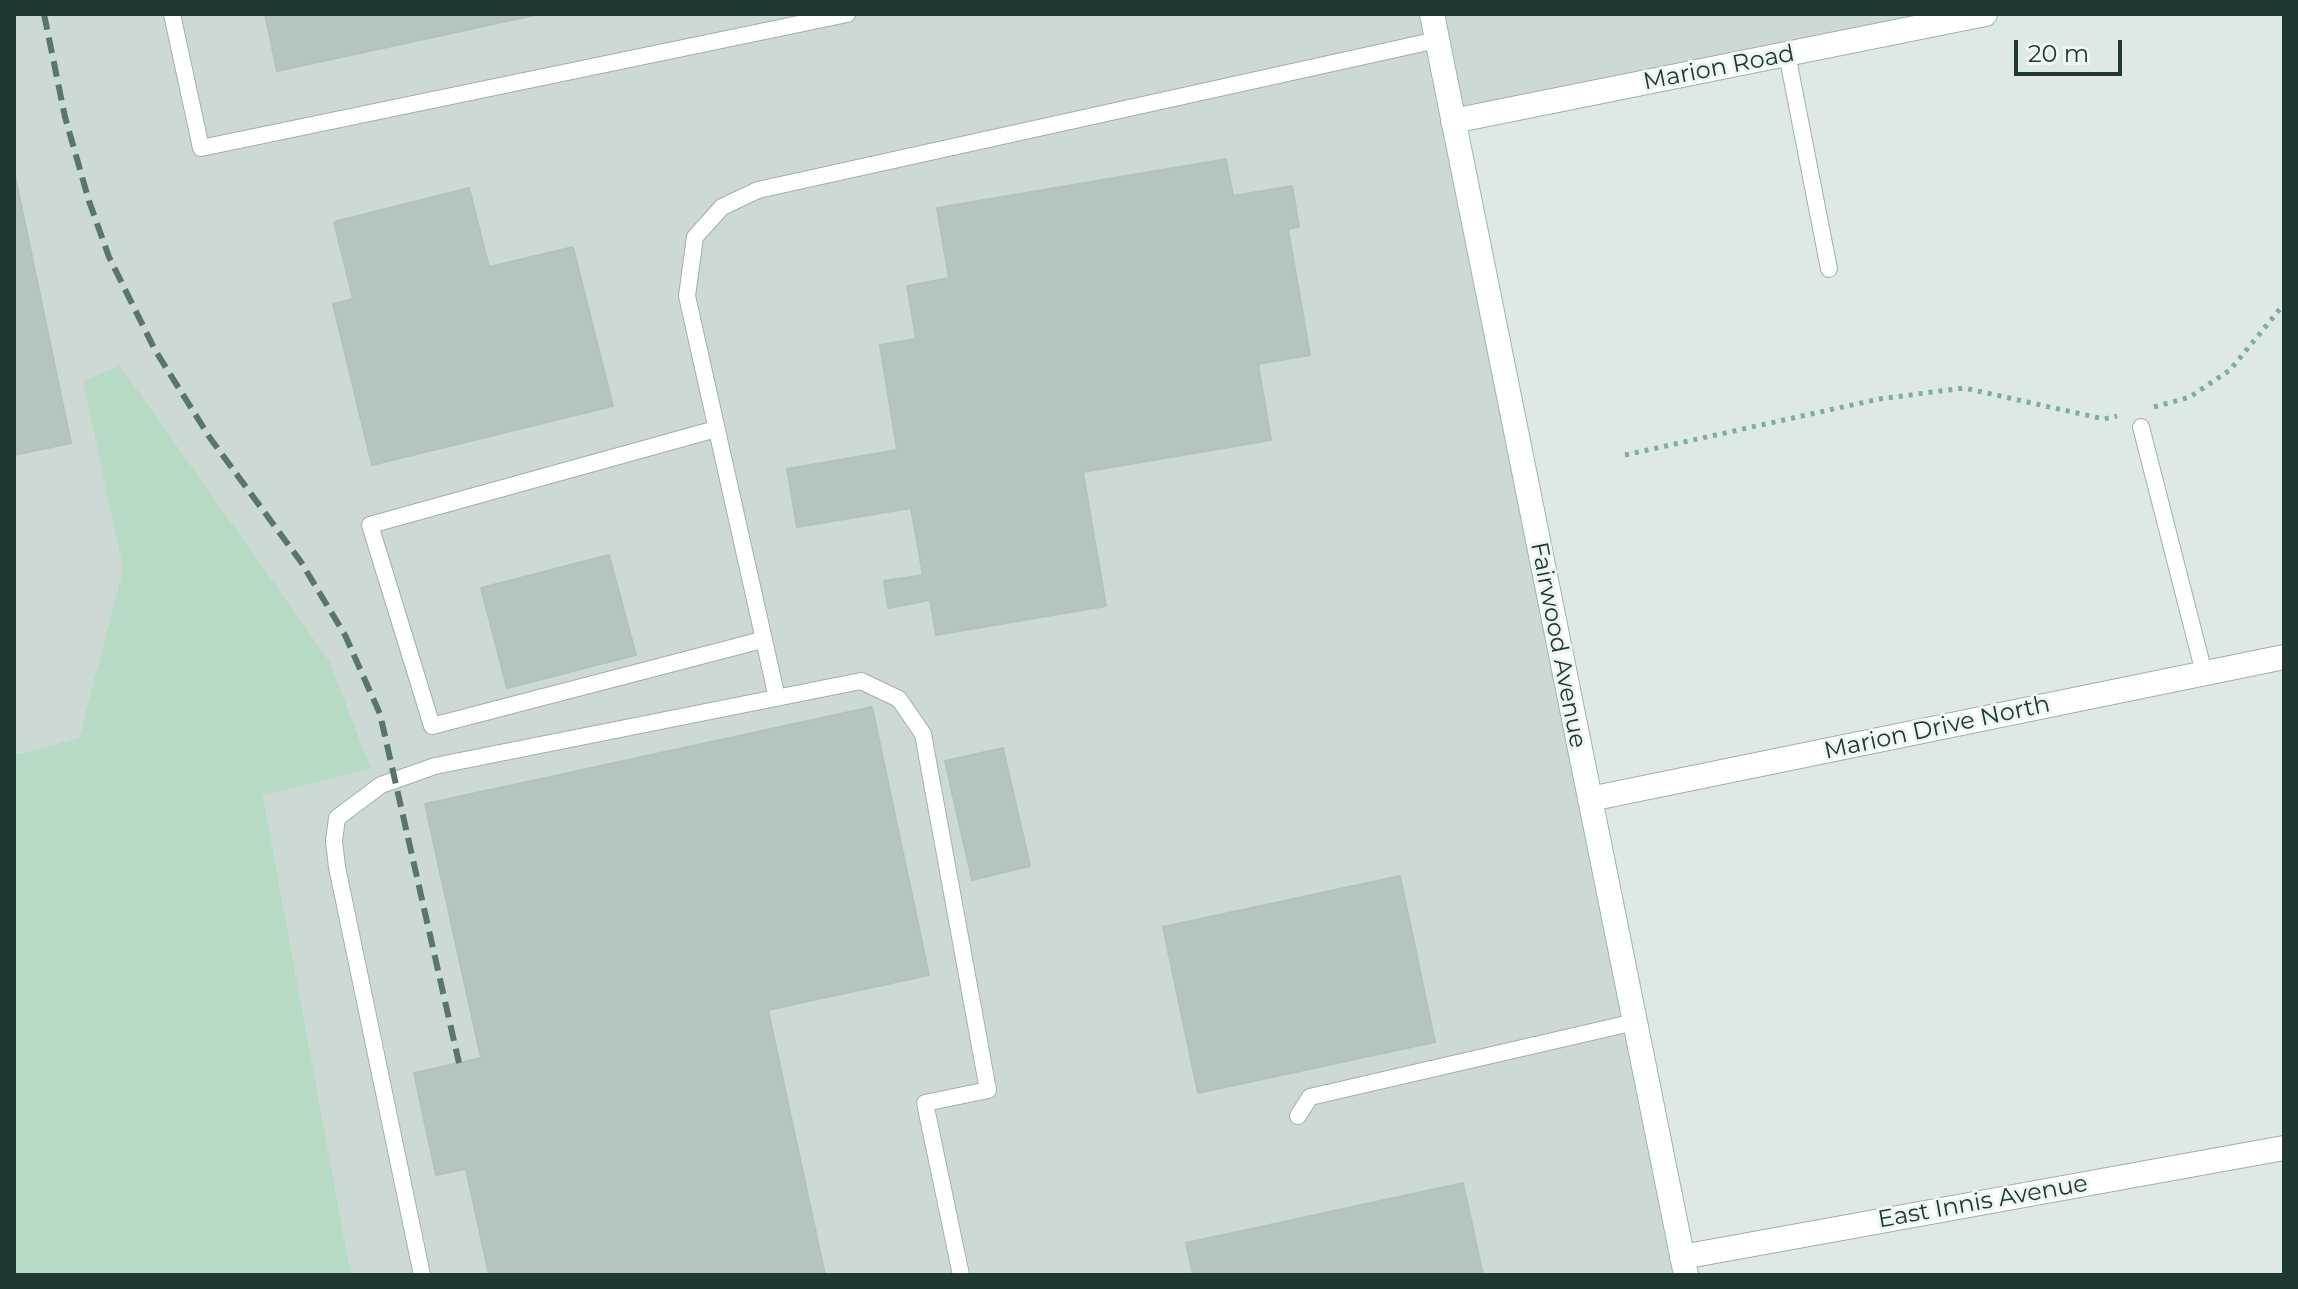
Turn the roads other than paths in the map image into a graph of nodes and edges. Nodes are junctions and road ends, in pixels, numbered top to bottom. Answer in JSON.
{"nodes":[{"id":1,"x":172,"y":14,"type":"edge"},
{"id":2,"x":847,"y":14,"type":"edge"},
{"id":3,"x":1432,"y":14,"type":"edge"},
{"id":4,"x":1985,"y":14,"type":"edge"},
{"id":5,"x":1437,"y":40,"type":"junction"},
{"id":6,"x":1787,"y":54,"type":"junction"},
{"id":7,"x":1453,"y":121,"type":"junction"},
{"id":8,"x":1829,"y":269,"type":"dead end"},
{"id":9,"x":2141,"y":427,"type":"dead end"},
{"id":10,"x":716,"y":429,"type":"junction"},
{"id":11,"x":762,"y":640,"type":"junction"},
{"id":12,"x":2284,"y":657,"type":"edge"},
{"id":13,"x":2204,"y":673,"type":"junction"},
{"id":14,"x":777,"y":698,"type":"junction"},
{"id":15,"x":1590,"y":799,"type":"junction"},
{"id":16,"x":1635,"y":1022,"type":"junction"},
{"id":17,"x":1298,"y":1116,"type":"dead end"},
{"id":18,"x":2284,"y":1148,"type":"edge"},
{"id":19,"x":1684,"y":1266,"type":"edge"},
{"id":20,"x":422,"y":1275,"type":"edge"},
{"id":21,"x":961,"y":1275,"type":"edge"}],
"edges":[{"from":1,"to":2,"type":"lane"},
{"from":3,"to":5,"type":"street","name":"Fairwood Avenue"},
{"from":4,"to":6,"type":"street","name":"Marion Road"},
{"from":5,"to":7,"type":"street","name":"Fairwood Avenue"},
{"from":5,"to":10,"type":"lane"},
{"from":6,"to":7,"type":"street","name":"Marion Road"},
{"from":6,"to":8,"type":"lane"},
{"from":7,"to":15,"type":"street","name":"Fairwood Avenue"},
{"from":9,"to":13,"type":"lane"},
{"from":10,"to":11,"type":"lane"},
{"from":10,"to":11,"type":"lane"},
{"from":11,"to":14,"type":"lane"},
{"from":12,"to":13,"type":"street","name":"Marion Drive North"},
{"from":13,"to":15,"type":"street","name":"Marion Drive North"},
{"from":14,"to":20,"type":"lane"},
{"from":14,"to":21,"type":"lane"},
{"from":15,"to":16,"type":"street","name":"Fairwood Avenue"},
{"from":16,"to":17,"type":"lane"},
{"from":16,"to":19,"type":"street","name":"Fairwood Avenue"},
{"from":18,"to":19,"type":"street","name":"East Innis Avenue"}]}
